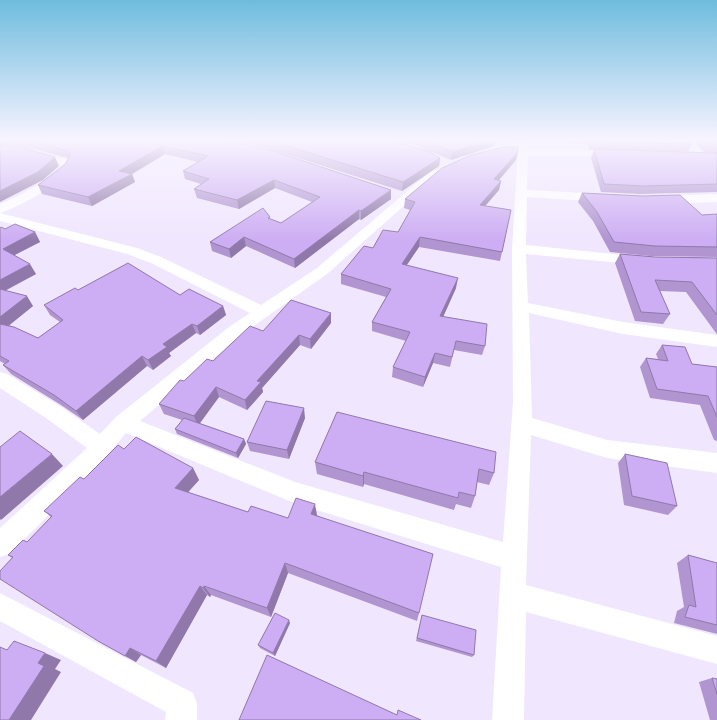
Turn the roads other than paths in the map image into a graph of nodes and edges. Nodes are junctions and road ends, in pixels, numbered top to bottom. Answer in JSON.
{"nodes":[{"id":1,"x":61,"y":174,"type":"edge"},
{"id":2,"x":435,"y":174,"type":"edge"},
{"id":3,"x":522,"y":174,"type":"edge"},
{"id":4,"x":521,"y":193,"type":"junction"},
{"id":5,"x":392,"y":194,"type":"edge"},
{"id":6,"x":406,"y":198,"type":"junction"},
{"id":7,"x":717,"y":198,"type":"edge"},
{"id":8,"x":617,"y":199,"type":"edge"},
{"id":9,"x":646,"y":200,"type":"edge"},
{"id":10,"x":0,"y":209,"type":"edge"},
{"id":11,"x":0,"y":217,"type":"edge"},
{"id":12,"x":23,"y":223,"type":"junction"},
{"id":13,"x":6,"y":232,"type":"edge"},
{"id":14,"x":519,"y":249,"type":"junction"},
{"id":15,"x":658,"y":262,"type":"edge"},
{"id":16,"x":520,"y":306,"type":"junction"},
{"id":17,"x":262,"y":312,"type":"junction"},
{"id":18,"x":717,"y":341,"type":"edge"},
{"id":19,"x":0,"y":379,"type":"edge"},
{"id":20,"x":123,"y":422,"type":"junction"},
{"id":21,"x":522,"y":424,"type":"junction"},
{"id":22,"x":101,"y":448,"type":"junction"},
{"id":23,"x":717,"y":463,"type":"edge"},
{"id":24,"x":0,"y":545,"type":"edge"},
{"id":25,"x":514,"y":558,"type":"junction"},
{"id":26,"x":513,"y":595,"type":"junction"},
{"id":27,"x":0,"y":606,"type":"edge"},
{"id":28,"x":717,"y":650,"type":"edge"},
{"id":29,"x":181,"y":720,"type":"edge"},
{"id":30,"x":508,"y":720,"type":"edge"}],
"edges":[{"from":1,"to":10,"type":"street"},
{"from":2,"to":6,"type":"street"},
{"from":3,"to":4,"type":"street"},
{"from":4,"to":8,"type":"street"},
{"from":4,"to":14,"type":"street"},
{"from":5,"to":6,"type":"street"},
{"from":6,"to":17,"type":"street"},
{"from":7,"to":9,"type":"street"},
{"from":11,"to":12,"type":"street"},
{"from":12,"to":13,"type":"street"},
{"from":12,"to":17,"type":"street"},
{"from":14,"to":15,"type":"street"},
{"from":14,"to":16,"type":"street"},
{"from":16,"to":18,"type":"street"},
{"from":16,"to":21,"type":"street"},
{"from":17,"to":20,"type":"street"},
{"from":19,"to":22,"type":"street"},
{"from":20,"to":22,"type":"street"},
{"from":20,"to":25,"type":"street"},
{"from":21,"to":23,"type":"street"},
{"from":21,"to":25,"type":"street"},
{"from":22,"to":24,"type":"street"},
{"from":25,"to":26,"type":"street"},
{"from":26,"to":28,"type":"street"},
{"from":26,"to":30,"type":"street"},
{"from":27,"to":29,"type":"street"}]}
